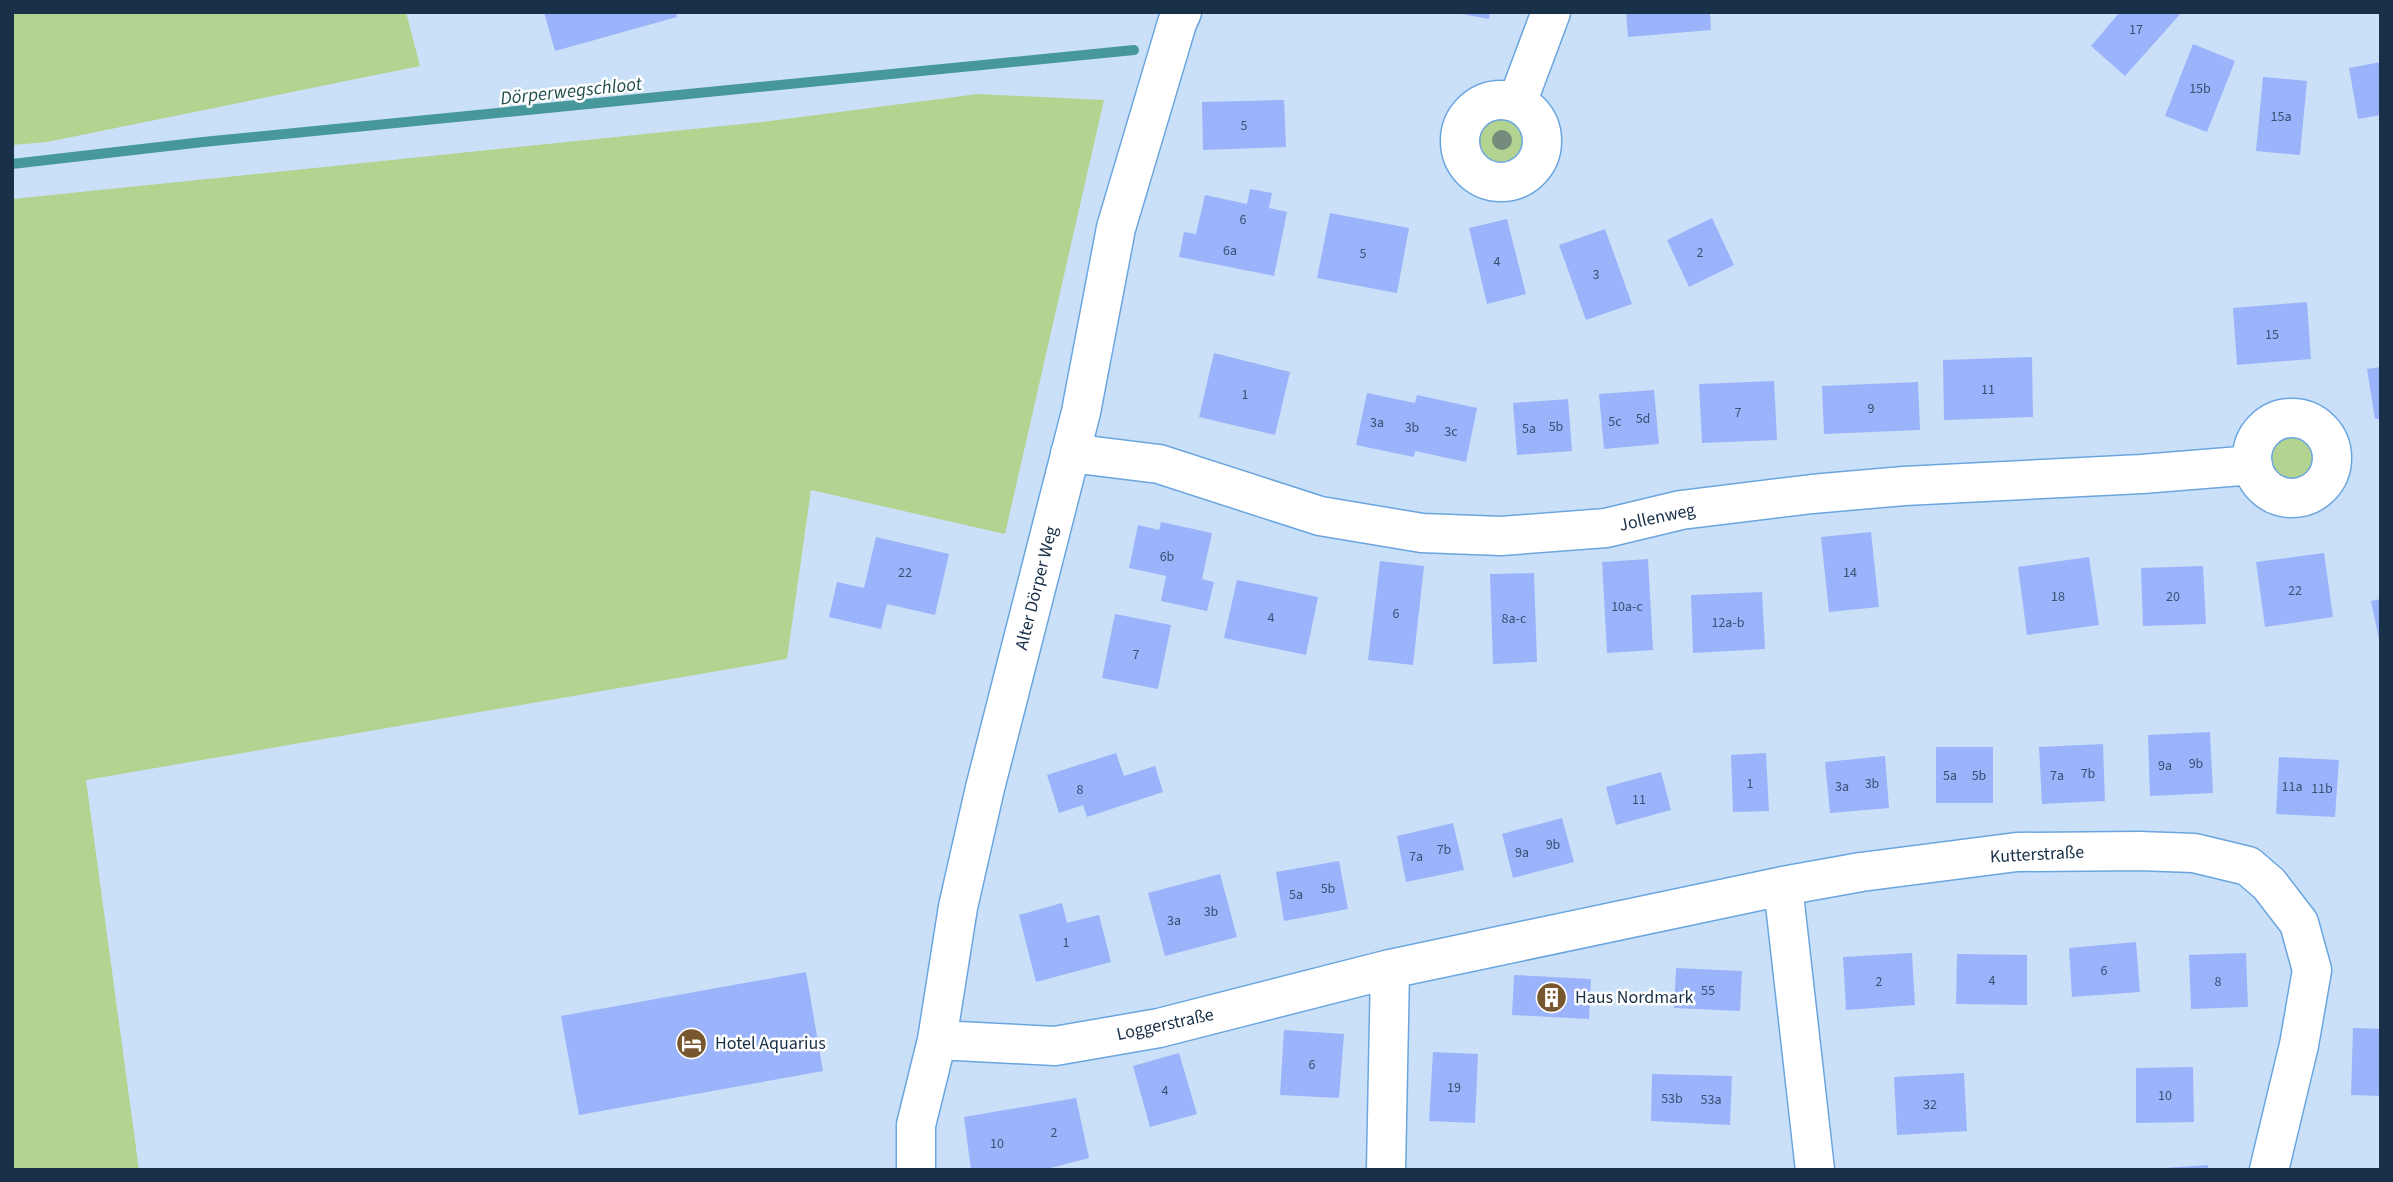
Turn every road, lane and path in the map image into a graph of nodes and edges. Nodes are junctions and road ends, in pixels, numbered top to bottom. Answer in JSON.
{"nodes":[{"id":1,"x":1182,"y":12,"type":"edge"},
{"id":2,"x":1550,"y":12,"type":"edge"},
{"id":3,"x":1517,"y":103,"type":"dead end"},
{"id":4,"x":1070,"y":453,"type":"junction"},
{"id":5,"x":2253,"y":465,"type":"dead end"},
{"id":6,"x":1783,"y":886,"type":"junction"},
{"id":7,"x":1390,"y":969,"type":"junction"},
{"id":8,"x":937,"y":1040,"type":"junction"},
{"id":9,"x":916,"y":1170,"type":"edge"},
{"id":10,"x":1386,"y":1170,"type":"edge"},
{"id":11,"x":1815,"y":1170,"type":"edge"},
{"id":12,"x":2269,"y":1170,"type":"edge"}],
"edges":[{"from":1,"to":4,"type":"street","name":"Alter Dörper Weg"},
{"from":2,"to":3,"type":"street"},
{"from":4,"to":5,"type":"street","name":"Jollenweg"},
{"from":4,"to":8,"type":"street","name":"Alter Dörper Weg"},
{"from":6,"to":7,"type":"street","name":"Loggerstraße"},
{"from":6,"to":11,"type":"street"},
{"from":6,"to":12,"type":"street","name":"Kutterstraße"},
{"from":7,"to":8,"type":"street","name":"Loggerstraße"},
{"from":7,"to":10,"type":"street"},
{"from":8,"to":9,"type":"street","name":"Alter Dörper Weg"}]}
